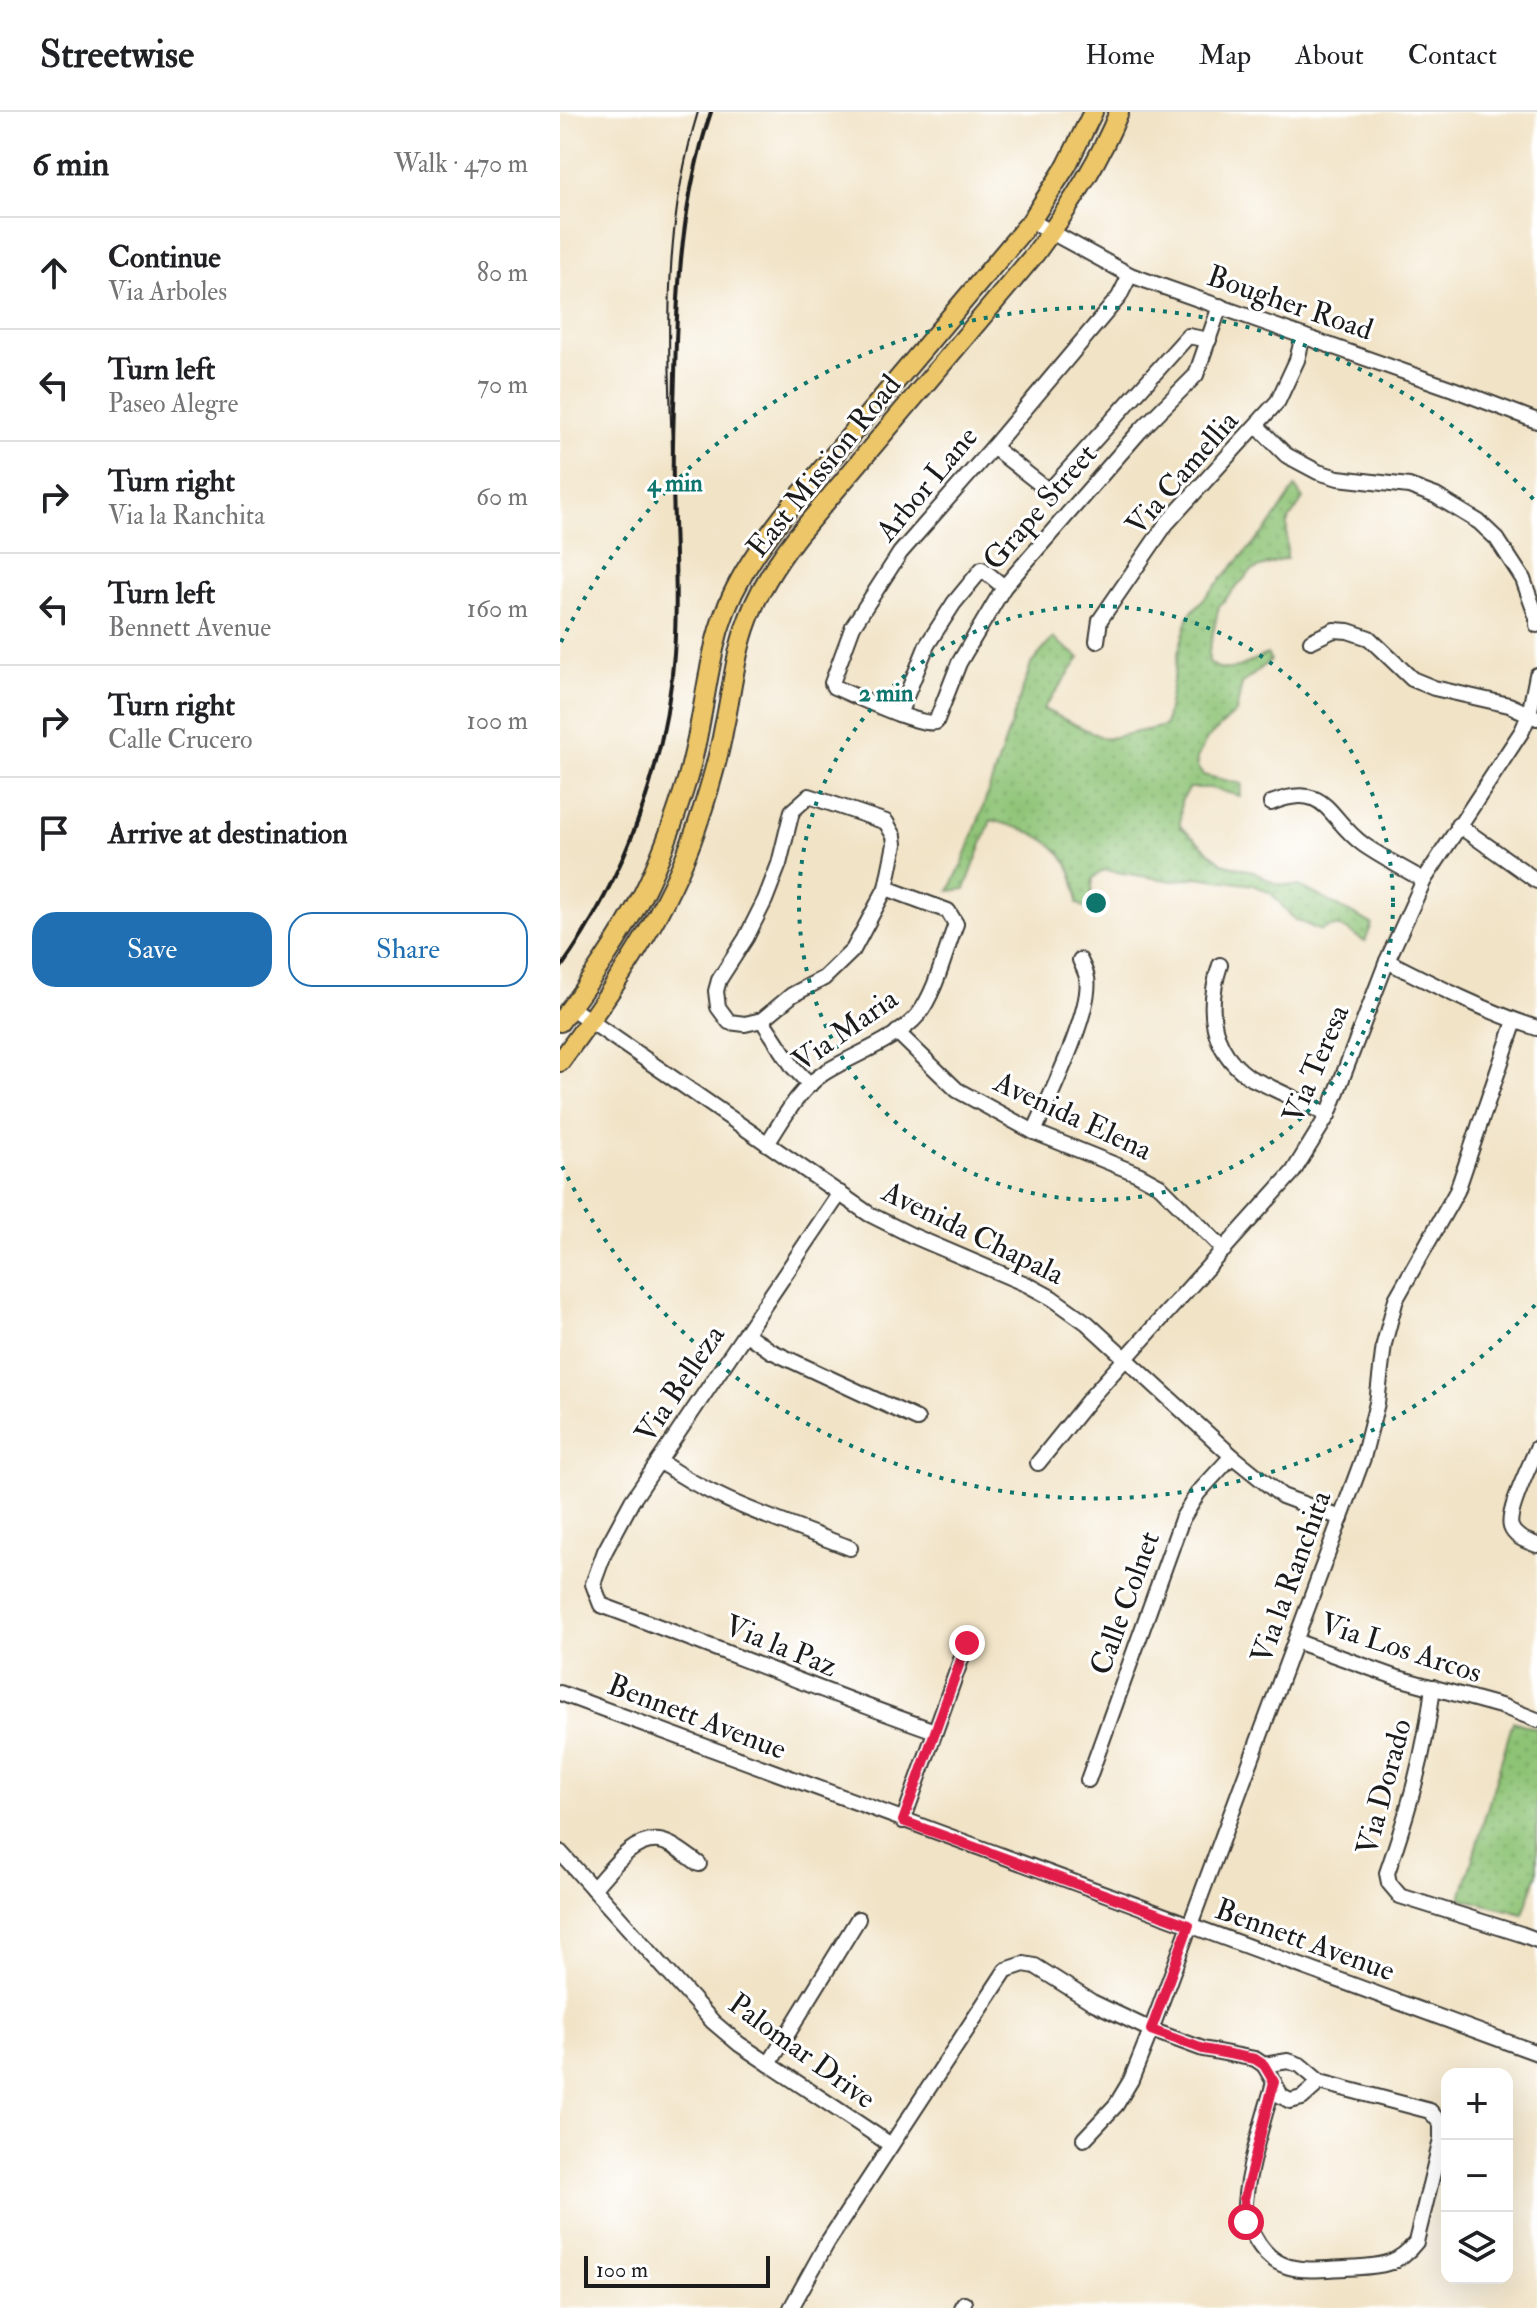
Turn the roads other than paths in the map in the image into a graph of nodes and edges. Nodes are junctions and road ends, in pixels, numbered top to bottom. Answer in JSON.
{"nodes":[{"id":1,"x":1093,"y":112,"type":"edge"},
{"id":2,"x":1119,"y":112,"type":"edge"},
{"id":3,"x":1031,"y":221,"type":"junction"},
{"id":4,"x":1052,"y":232,"type":"junction"},
{"id":5,"x":1130,"y":275,"type":"junction"},
{"id":6,"x":1220,"y":306,"type":"junction"},
{"id":7,"x":1303,"y":336,"type":"junction"},
{"id":8,"x":1209,"y":340,"type":"junction"},
{"id":9,"x":1535,"y":415,"type":"edge"},
{"id":10,"x":1257,"y":426,"type":"junction"},
{"id":11,"x":993,"y":447,"type":"junction"},
{"id":12,"x":1537,"y":570,"type":"edge"},
{"id":13,"x":1523,"y":579,"type":"junction"},
{"id":14,"x":1004,"y":587,"type":"junction"},
{"id":15,"x":1537,"y":625,"type":"edge"},
{"id":16,"x":1097,"y":641,"type":"dead end"},
{"id":17,"x":1311,"y":641,"type":"dead end"},
{"id":18,"x":1537,"y":675,"type":"edge"},
{"id":19,"x":899,"y":714,"type":"junction"},
{"id":20,"x":1533,"y":717,"type":"edge"},
{"id":21,"x":1271,"y":803,"type":"dead end"},
{"id":22,"x":1458,"y":825,"type":"junction"},
{"id":23,"x":1424,"y":880,"type":"junction"},
{"id":24,"x":1537,"y":881,"type":"edge"},
{"id":25,"x":886,"y":888,"type":"junction"},
{"id":26,"x":1080,"y":960,"type":"dead end"},
{"id":27,"x":1387,"y":961,"type":"junction"},
{"id":28,"x":1220,"y":965,"type":"dead end"},
{"id":29,"x":565,"y":1014,"type":"edge"},
{"id":30,"x":762,"y":1020,"type":"junction"},
{"id":31,"x":590,"y":1021,"type":"junction"},
{"id":32,"x":1515,"y":1021,"type":"junction"},
{"id":33,"x":1537,"y":1028,"type":"edge"},
{"id":34,"x":897,"y":1032,"type":"junction"},
{"id":35,"x":560,"y":1062,"type":"edge"},
{"id":36,"x":810,"y":1085,"type":"junction"},
{"id":37,"x":1328,"y":1115,"type":"junction"},
{"id":38,"x":1034,"y":1132,"type":"junction"},
{"id":39,"x":767,"y":1144,"type":"junction"},
{"id":40,"x":840,"y":1193,"type":"junction"},
{"id":41,"x":1224,"y":1250,"type":"junction"},
{"id":42,"x":745,"y":1333,"type":"junction"},
{"id":43,"x":1126,"y":1358,"type":"junction"},
{"id":44,"x":917,"y":1419,"type":"dead end"},
{"id":45,"x":1537,"y":1448,"type":"edge"},
{"id":46,"x":1232,"y":1456,"type":"junction"},
{"id":47,"x":659,"y":1461,"type":"junction"},
{"id":48,"x":1038,"y":1463,"type":"dead end"},
{"id":49,"x":1341,"y":1518,"type":"junction"},
{"id":50,"x":1537,"y":1545,"type":"edge"},
{"id":51,"x":850,"y":1548,"type":"dead end"},
{"id":52,"x":609,"y":1608,"type":"joint"},
{"id":53,"x":1295,"y":1641,"type":"junction"},
{"id":54,"x":967,"y":1643,"type":"dead end"},
{"id":55,"x":1433,"y":1687,"type":"junction"},
{"id":56,"x":560,"y":1693,"type":"edge"},
{"id":57,"x":1537,"y":1720,"type":"edge"},
{"id":58,"x":935,"y":1731,"type":"junction"},
{"id":59,"x":1088,"y":1780,"type":"dead end"},
{"id":60,"x":903,"y":1821,"type":"junction"},
{"id":61,"x":560,"y":1852,"type":"edge"},
{"id":62,"x":699,"y":1864,"type":"dead end"},
{"id":63,"x":593,"y":1889,"type":"junction"},
{"id":64,"x":858,"y":1919,"type":"dead end"},
{"id":65,"x":1189,"y":1925,"type":"junction"},
{"id":66,"x":1537,"y":1940,"type":"edge"},
{"id":67,"x":1151,"y":2030,"type":"junction"},
{"id":68,"x":1537,"y":2053,"type":"edge"},
{"id":69,"x":769,"y":2064,"type":"junction"},
{"id":70,"x":1264,"y":2065,"type":"junction"},
{"id":71,"x":1274,"y":2082,"type":"junction"},
{"id":72,"x":1320,"y":2082,"type":"junction"},
{"id":73,"x":1084,"y":2139,"type":"dead end"},
{"id":74,"x":891,"y":2145,"type":"junction"},
{"id":75,"x":791,"y":2308,"type":"edge"}],
"edges":[{"from":1,"to":3,"type":"main road","name":"East Mission Road"},
{"from":2,"to":4,"type":"main road","name":"East Mission Road"},
{"from":3,"to":4,"type":"street","name":"Bougher Road"},
{"from":3,"to":29,"type":"main road","name":"East Mission Road"},
{"from":4,"to":5,"type":"street","name":"Bougher Road"},
{"from":4,"to":31,"type":"main road","name":"East Mission Road"},
{"from":5,"to":6,"type":"street","name":"Bougher Road"},
{"from":5,"to":11,"type":"street","name":"Arbor Lane"},
{"from":6,"to":7,"type":"street","name":"Bougher Road"},
{"from":6,"to":8,"type":"street","name":"Grape Street"},
{"from":7,"to":9,"type":"street","name":"Bougher Road"},
{"from":7,"to":10,"type":"street","name":"Via Camellia"},
{"from":8,"to":11,"type":"street"},
{"from":8,"to":14,"type":"street","name":"Grape Street"},
{"from":10,"to":13,"type":"street"},
{"from":10,"to":16,"type":"street","name":"Via Camellia"},
{"from":11,"to":19,"type":"street","name":"Arbor Lane"},
{"from":12,"to":13,"type":"street"},
{"from":13,"to":15,"type":"street"},
{"from":14,"to":19,"type":"street","name":"Grape Street"},
{"from":14,"to":19,"type":"street"},
{"from":17,"to":20,"type":"street"},
{"from":18,"to":20,"type":"street","name":"Via Teresa"},
{"from":20,"to":22,"type":"street","name":"Via Teresa"},
{"from":21,"to":23,"type":"street"},
{"from":22,"to":23,"type":"street","name":"Via Teresa"},
{"from":22,"to":24,"type":"street"},
{"from":23,"to":27,"type":"street","name":"Via Teresa"},
{"from":25,"to":30,"type":"street"},
{"from":25,"to":30,"type":"street"},
{"from":25,"to":34,"type":"street","name":"Via Maria"},
{"from":26,"to":38,"type":"street"},
{"from":27,"to":32,"type":"street"},
{"from":27,"to":37,"type":"street","name":"Via Teresa"},
{"from":28,"to":37,"type":"street"},
{"from":29,"to":31,"type":"street","name":"Avenida Chapala"},
{"from":30,"to":36,"type":"street"},
{"from":31,"to":35,"type":"main road","name":"East Mission Road"},
{"from":31,"to":39,"type":"street","name":"Avenida Chapala"},
{"from":32,"to":33,"type":"street"},
{"from":32,"to":49,"type":"street","name":"Via la Ranchita"},
{"from":34,"to":36,"type":"street","name":"Via Maria"},
{"from":34,"to":38,"type":"street","name":"Avenida Elena"},
{"from":36,"to":39,"type":"street","name":"Via Maria"},
{"from":37,"to":41,"type":"street","name":"Via Teresa"},
{"from":38,"to":41,"type":"street","name":"Avenida Elena"},
{"from":39,"to":40,"type":"street","name":"Avenida Chapala"},
{"from":40,"to":42,"type":"street","name":"Via Belleza"},
{"from":40,"to":43,"type":"street","name":"Avenida Chapala"},
{"from":41,"to":43,"type":"street","name":"Via Teresa"},
{"from":42,"to":44,"type":"street"},
{"from":42,"to":47,"type":"street","name":"Via Belleza"},
{"from":43,"to":46,"type":"street","name":"Avenida Chapala"},
{"from":43,"to":48,"type":"street","name":"Via Teresa"},
{"from":45,"to":50,"type":"street"},
{"from":46,"to":49,"type":"street","name":"Avenida Chapala"},
{"from":46,"to":59,"type":"street","name":"Calle Colnet"},
{"from":47,"to":51,"type":"street"},
{"from":47,"to":52,"type":"street","name":"Via Belleza"},
{"from":49,"to":53,"type":"street","name":"Via la Ranchita"},
{"from":52,"to":58,"type":"street","name":"Via la Paz"},
{"from":53,"to":55,"type":"street","name":"Via Los Arcos"},
{"from":53,"to":65,"type":"street","name":"Via la Ranchita"},
{"from":54,"to":58,"type":"street"},
{"from":55,"to":57,"type":"street","name":"Via Los Arcos"},
{"from":55,"to":66,"type":"street","name":"Via Dorado"},
{"from":56,"to":60,"type":"street","name":"Bennett Avenue"},
{"from":58,"to":60,"type":"street"},
{"from":60,"to":65,"type":"street","name":"Bennett Avenue"},
{"from":61,"to":63,"type":"street","name":"Palomar Drive"},
{"from":62,"to":63,"type":"street"},
{"from":63,"to":69,"type":"street","name":"Palomar Drive"},
{"from":64,"to":69,"type":"street"},
{"from":65,"to":67,"type":"street","name":"Via la Ranchita"},
{"from":65,"to":68,"type":"street","name":"Bennett Avenue"},
{"from":67,"to":70,"type":"street"},
{"from":67,"to":73,"type":"street","name":"Via la Ranchita"},
{"from":67,"to":74,"type":"street"},
{"from":69,"to":74,"type":"street","name":"Palomar Drive"},
{"from":70,"to":71,"type":"street"},
{"from":70,"to":72,"type":"street"},
{"from":71,"to":72,"type":"street"},
{"from":71,"to":72,"type":"street"},
{"from":74,"to":75,"type":"street","name":"Palomar Drive"}]}
